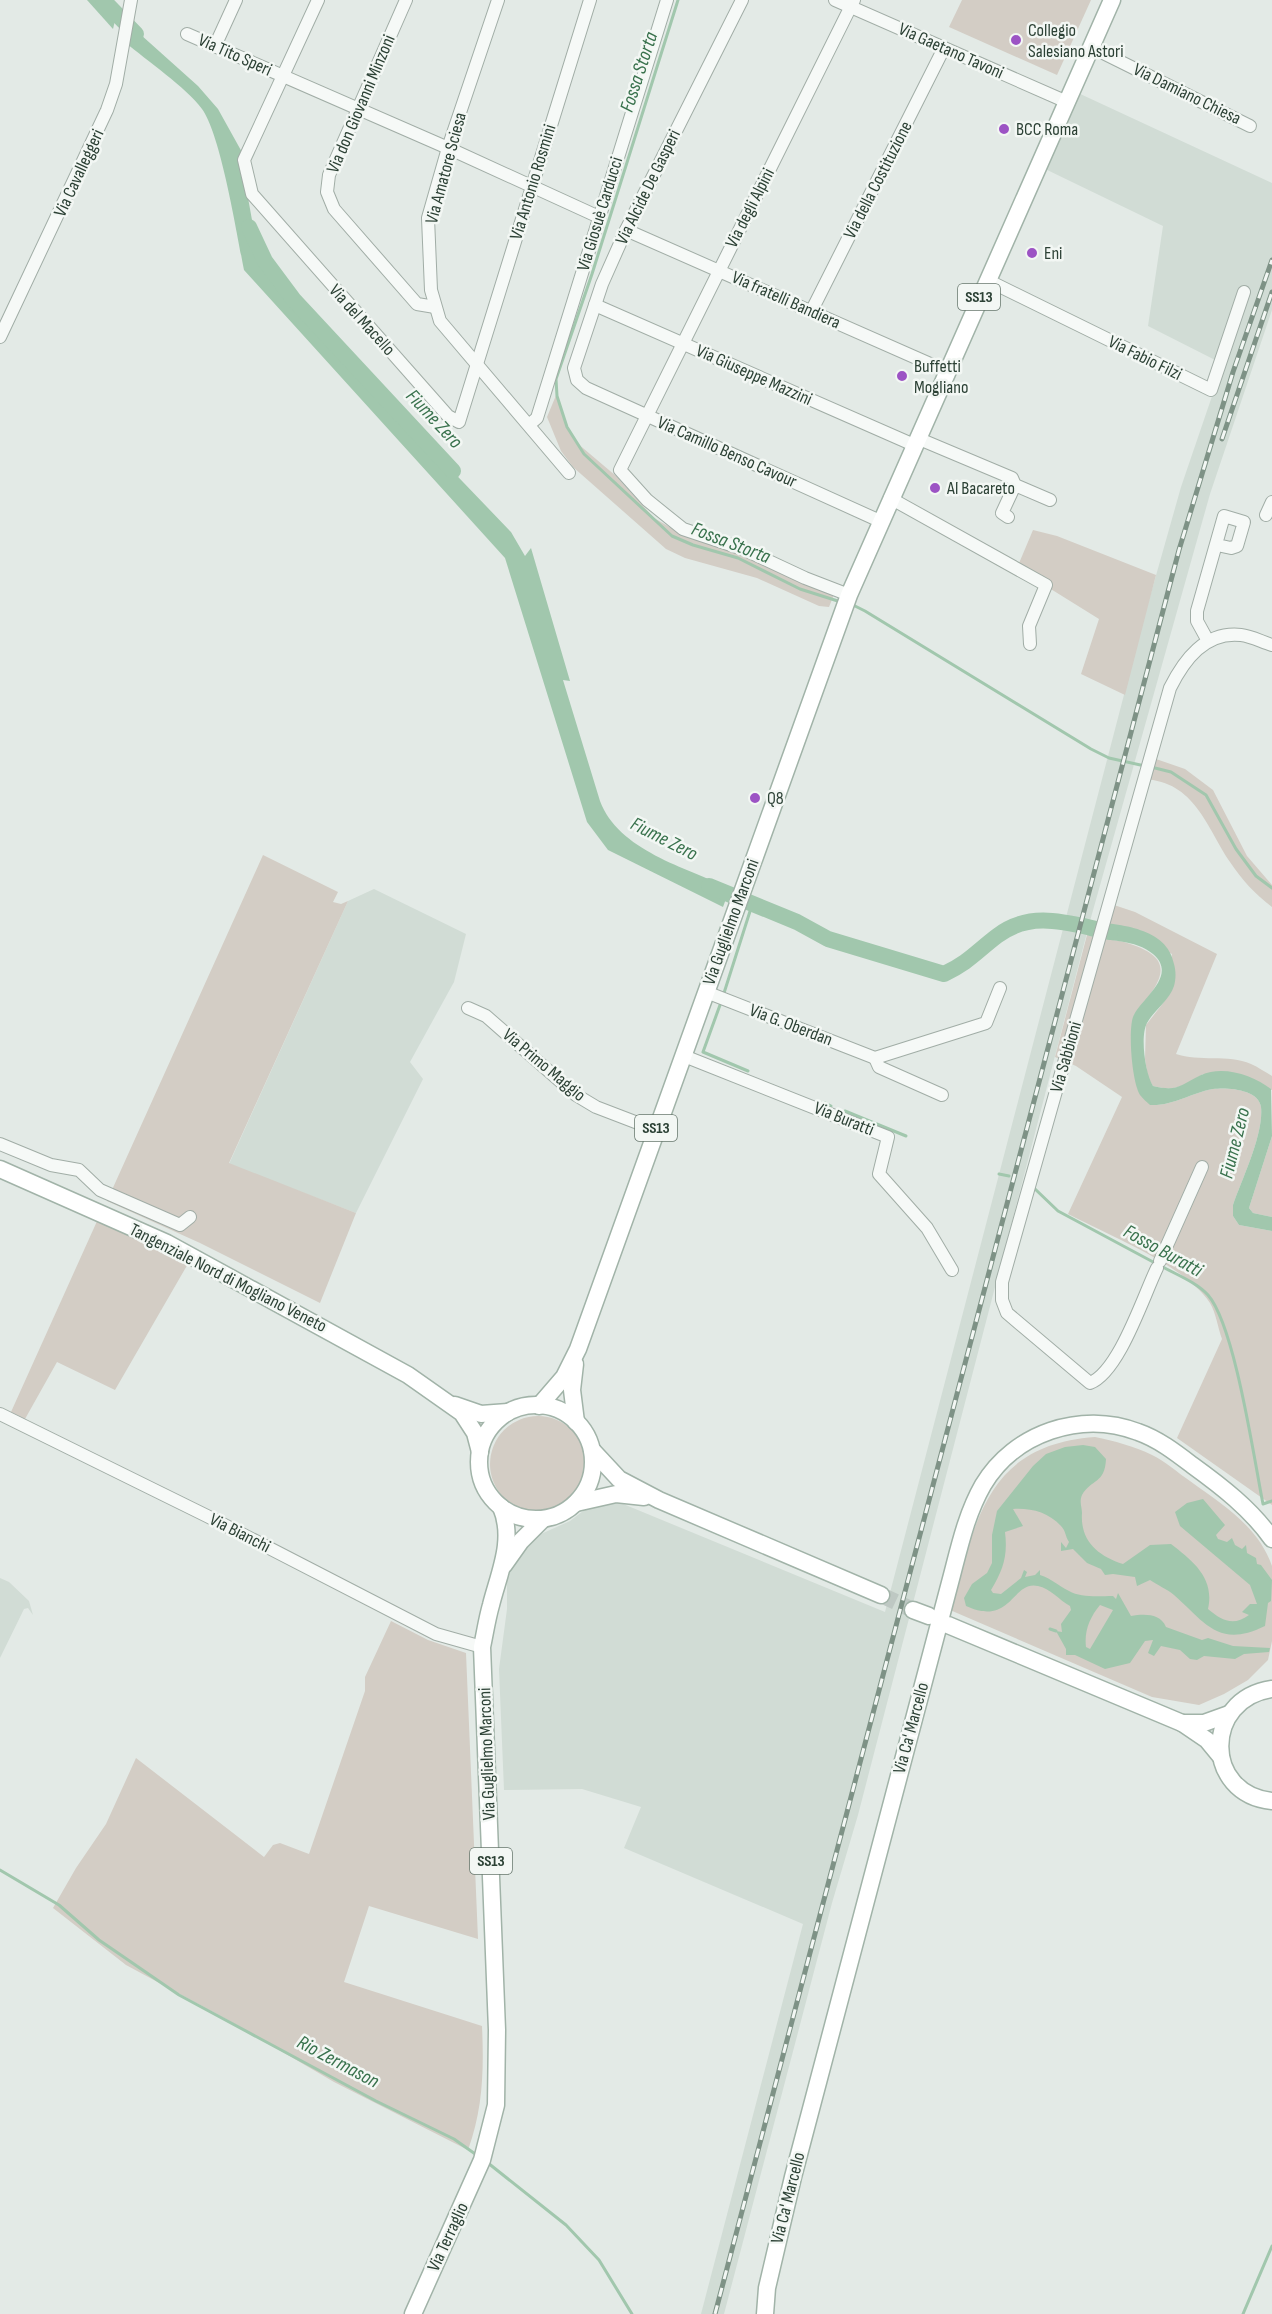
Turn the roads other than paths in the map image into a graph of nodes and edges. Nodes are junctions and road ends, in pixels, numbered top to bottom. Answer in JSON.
{"nodes":[{"id":1,"x":131,"y":0,"type":"edge"},
{"id":2,"x":236,"y":0,"type":"edge"},
{"id":3,"x":318,"y":0,"type":"edge"},
{"id":4,"x":406,"y":0,"type":"edge"},
{"id":5,"x":498,"y":0,"type":"edge"},
{"id":6,"x":590,"y":0,"type":"edge"},
{"id":7,"x":667,"y":0,"type":"edge"},
{"id":8,"x":742,"y":0,"type":"edge"},
{"id":9,"x":835,"y":0,"type":"edge"},
{"id":10,"x":1112,"y":0,"type":"edge"},
{"id":11,"x":852,"y":3,"type":"edge"},
{"id":12,"x":187,"y":34,"type":"dead end"},
{"id":13,"x":215,"y":46,"type":"junction"},
{"id":14,"x":1091,"y":47,"type":"junction"},
{"id":15,"x":944,"y":48,"type":"junction"},
{"id":16,"x":282,"y":75,"type":"junction"},
{"id":17,"x":1067,"y":102,"type":"junction"},
{"id":18,"x":357,"y":108,"type":"junction"},
{"id":19,"x":1250,"y":126,"type":"dead end"},
{"id":20,"x":448,"y":148,"type":"junction"},
{"id":21,"x":244,"y":160,"type":"joint"},
{"id":22,"x":531,"y":187,"type":"junction"},
{"id":23,"x":599,"y":217,"type":"junction"},
{"id":24,"x":626,"y":230,"type":"junction"},
{"id":25,"x":719,"y":270,"type":"junction"},
{"id":26,"x":987,"y":280,"type":"junction"},
{"id":27,"x":1244,"y":292,"type":"dead end"},
{"id":28,"x":595,"y":305,"type":"junction"},
{"id":29,"x":435,"y":307,"type":"junction"},
{"id":30,"x":811,"y":312,"type":"junction"},
{"id":31,"x":0,"y":337,"type":"edge"},
{"id":32,"x":682,"y":343,"type":"junction"},
{"id":33,"x":476,"y":363,"type":"junction"},
{"id":34,"x":946,"y":372,"type":"junction"},
{"id":35,"x":577,"y":380,"type":"joint"},
{"id":36,"x":647,"y":416,"type":"junction"},
{"id":37,"x":530,"y":424,"type":"junction"},
{"id":38,"x":915,"y":442,"type":"junction"},
{"id":39,"x":569,"y":473,"type":"dead end"},
{"id":40,"x":1015,"y":485,"type":"junction"},
{"id":41,"x":890,"y":498,"type":"junction"},
{"id":42,"x":1050,"y":500,"type":"dead end"},
{"id":43,"x":1272,"y":502,"type":"edge"},
{"id":44,"x":1266,"y":515,"type":"dead end"},
{"id":45,"x":1008,"y":517,"type":"dead end"},
{"id":46,"x":880,"y":521,"type":"junction"},
{"id":47,"x":1217,"y":544,"type":"dead end"},
{"id":48,"x":846,"y":602,"type":"junction"},
{"id":49,"x":1208,"y":641,"type":"junction"},
{"id":50,"x":1030,"y":644,"type":"dead end"},
{"id":51,"x":1272,"y":645,"type":"edge"},
{"id":52,"x":1000,"y":988,"type":"dead end"},
{"id":53,"x":706,"y":992,"type":"junction"},
{"id":54,"x":468,"y":1008,"type":"dead end"},
{"id":55,"x":684,"y":1056,"type":"junction"},
{"id":56,"x":875,"y":1058,"type":"junction"},
{"id":57,"x":942,"y":1095,"type":"dead end"},
{"id":58,"x":656,"y":1130,"type":"junction"},
{"id":59,"x":0,"y":1144,"type":"edge"},
{"id":60,"x":1202,"y":1167,"type":"dead end"},
{"id":61,"x":0,"y":1169,"type":"edge"},
{"id":62,"x":190,"y":1217,"type":"dead end"},
{"id":63,"x":952,"y":1270,"type":"dead end"},
{"id":64,"x":578,"y":1348,"type":"junction"},
{"id":65,"x":449,"y":1402,"type":"junction"},
{"id":66,"x":539,"y":1406,"type":"junction"},
{"id":67,"x":510,"y":1412,"type":"junction"},
{"id":68,"x":0,"y":1414,"type":"edge"},
{"id":69,"x":576,"y":1422,"type":"junction"},
{"id":70,"x":592,"y":1450,"type":"junction"},
{"id":71,"x":480,"y":1452,"type":"junction"},
{"id":72,"x":659,"y":1500,"type":"junction"},
{"id":73,"x":576,"y":1503,"type":"junction"},
{"id":74,"x":501,"y":1507,"type":"junction"},
{"id":75,"x":543,"y":1519,"type":"junction"},
{"id":76,"x":1272,"y":1539,"type":"edge"},
{"id":77,"x":503,"y":1566,"type":"junction"},
{"id":78,"x":881,"y":1595,"type":"tunnel mouth"},
{"id":79,"x":948,"y":1625,"type":"dead end"},
{"id":80,"x":482,"y":1647,"type":"junction"},
{"id":81,"x":1272,"y":1677,"type":"edge"},
{"id":82,"x":1267,"y":1690,"type":"edge"},
{"id":83,"x":1229,"y":1714,"type":"junction"},
{"id":84,"x":1182,"y":1723,"type":"junction"},
{"id":85,"x":1221,"y":1757,"type":"junction"},
{"id":86,"x":1272,"y":1801,"type":"edge"},
{"id":87,"x":482,"y":2161,"type":"joint"},
{"id":88,"x":413,"y":2314,"type":"edge"},
{"id":89,"x":765,"y":2314,"type":"edge"}],
"edges":[{"from":1,"to":31,"type":"street","name":"Via Cavalleggeri"},
{"from":2,"to":13,"type":"street"},
{"from":3,"to":16,"type":"street"},
{"from":4,"to":18,"type":"street","name":"Via don Giovanni Minzoni"},
{"from":5,"to":20,"type":"street","name":"Via Amatore Sciesa"},
{"from":6,"to":22,"type":"street","name":"Via Antonio Rosmini"},
{"from":7,"to":23,"type":"street","name":"Via Giosuè Carducci"},
{"from":8,"to":24,"type":"street","name":"Via Alcide De Gasperi"},
{"from":9,"to":11,"type":"street","name":"Via Gaetano Tavoni"},
{"from":10,"to":14,"type":"main road","name":"Via Guglielmo Marconi","number":"SS13"},
{"from":11,"to":15,"type":"street","name":"Via Gaetano Tavoni"},
{"from":11,"to":25,"type":"street","name":"Via degli Alpini"},
{"from":12,"to":13,"type":"street","name":"Via Tito Speri"},
{"from":13,"to":16,"type":"street","name":"Via Tito Speri"},
{"from":14,"to":17,"type":"main road","name":"Via Guglielmo Marconi","number":"SS13"},
{"from":14,"to":19,"type":"street","name":"Via Damiano Chiesa"},
{"from":15,"to":17,"type":"street","name":"Via Gaetano Tavoni"},
{"from":15,"to":30,"type":"street","name":"Via della Costituzione"},
{"from":16,"to":18,"type":"street","name":"Via Tito Speri"},
{"from":16,"to":21,"type":"street","name":"Via Tito Speri"},
{"from":17,"to":26,"type":"main road","name":"Via Guglielmo Marconi","number":"SS13"},
{"from":18,"to":20,"type":"street","name":"Via Tito Speri"},
{"from":18,"to":29,"type":"street","name":"Via don Giovanni Minzoni"},
{"from":20,"to":22,"type":"street","name":"Via Tito Speri"},
{"from":20,"to":29,"type":"street","name":"Via Amatore Sciesa"},
{"from":21,"to":33,"type":"street","name":"Via del Macello"},
{"from":22,"to":23,"type":"street","name":"Via Tito Speri"},
{"from":22,"to":33,"type":"street","name":"Via Antonio Rosmini"},
{"from":23,"to":37,"type":"street","name":"Via Giosuè Carducci"},
{"from":24,"to":25,"type":"street","name":"Via fratelli Bandiera"},
{"from":24,"to":28,"type":"street","name":"Via Alcide De Gasperi"},
{"from":25,"to":30,"type":"street","name":"Via fratelli Bandiera"},
{"from":25,"to":32,"type":"street","name":"Via degli Alpini"},
{"from":26,"to":27,"type":"street","name":"Via Fabio Filzi"},
{"from":26,"to":34,"type":"main road","name":"Via Guglielmo Marconi","number":"SS13"},
{"from":28,"to":32,"type":"street","name":"Via Giuseppe Mazzini"},
{"from":28,"to":35,"type":"street","name":"Via Alcide De Gasperi"},
{"from":29,"to":33,"type":"street","name":"Via Amatore Sciesa"},
{"from":30,"to":34,"type":"street","name":"Via fratelli Bandiera"},
{"from":32,"to":36,"type":"street","name":"Via degli Alpini"},
{"from":32,"to":38,"type":"street","name":"Via Giuseppe Mazzini"},
{"from":33,"to":37,"type":"street","name":"Via Amatore Sciesa"},
{"from":34,"to":38,"type":"main road","name":"Via Guglielmo Marconi","number":"SS13"},
{"from":35,"to":36,"type":"street","name":"Via Camillo Benso Cavour"},
{"from":36,"to":46,"type":"street","name":"Via Camillo Benso Cavour"},
{"from":36,"to":48,"type":"street","name":"Via degli Alpini"},
{"from":37,"to":39,"type":"street","name":"Via Amatore Sciesa"},
{"from":38,"to":40,"type":"street"},
{"from":38,"to":41,"type":"main road","name":"Via Guglielmo Marconi","number":"SS13"},
{"from":40,"to":42,"type":"street"},
{"from":40,"to":45,"type":"street"},
{"from":41,"to":46,"type":"main road","name":"Via Guglielmo Marconi","number":"SS13"},
{"from":41,"to":50,"type":"street"},
{"from":43,"to":44,"type":"street"},
{"from":46,"to":48,"type":"main road","name":"Via Guglielmo Marconi","number":"SS13"},
{"from":47,"to":49,"type":"street"},
{"from":48,"to":53,"type":"main road","name":"Via Guglielmo Marconi","number":"SS13"},
{"from":49,"to":51,"type":"street"},
{"from":49,"to":60,"type":"street","name":"Via Sabbioni"},
{"from":52,"to":56,"type":"street"},
{"from":53,"to":55,"type":"main road","name":"Via Guglielmo Marconi","number":"SS13"},
{"from":53,"to":56,"type":"street","name":"Via G. Oberdan"},
{"from":54,"to":58,"type":"street","name":"Via Primo Maggio"},
{"from":55,"to":58,"type":"main road","name":"Via Guglielmo Marconi","number":"SS13"},
{"from":55,"to":63,"type":"street","name":"Via Buratti"},
{"from":56,"to":57,"type":"street","name":"Via G. Oberdan"},
{"from":58,"to":64,"type":"main road","name":"Via Guglielmo Marconi","number":"SS13"},
{"from":59,"to":62,"type":"street"},
{"from":61,"to":65,"type":"main road","name":"Tangenziale Nord di Mogliano Veneto"},
{"from":64,"to":66,"type":"main road","name":"Via Guglielmo Marconi","number":"SS13"},
{"from":64,"to":69,"type":"main road","name":"Via Guglielmo Marconi","number":"SS13"},
{"from":65,"to":67,"type":"main road","name":"Tangenziale Nord di Mogliano Veneto"},
{"from":65,"to":71,"type":"main road","name":"Tangenziale Nord di Mogliano Veneto"},
{"from":66,"to":67,"type":"main road"},
{"from":66,"to":69,"type":"main road"},
{"from":67,"to":71,"type":"main road"},
{"from":68,"to":80,"type":"street","name":"Via Bianchi"},
{"from":69,"to":70,"type":"main road","name":"Via Guglielmo Marconi","number":"SS13"},
{"from":70,"to":72,"type":"main road","name":"Via Guglielmo Marconi"},
{"from":70,"to":73,"type":"main road"},
{"from":71,"to":74,"type":"main road","name":"Via Guglielmo Marconi","number":"SS13"},
{"from":72,"to":73,"type":"main road","name":"Via Guglielmo Marconi"},
{"from":72,"to":78,"type":"main road"},
{"from":73,"to":75,"type":"main road","name":"Via Guglielmo Marconi","number":"SS13"},
{"from":74,"to":75,"type":"main road"},
{"from":74,"to":77,"type":"main road","name":"Via Guglielmo Marconi","number":"SS13"},
{"from":75,"to":77,"type":"main road","name":"Via Guglielmo Marconi","number":"SS13"},
{"from":76,"to":89,"type":"main road","name":"Via Ca' Marcello"},
{"from":77,"to":80,"type":"main road","name":"Via Guglielmo Marconi","number":"SS13"},
{"from":79,"to":84,"type":"main road"},
{"from":80,"to":87,"type":"main road","name":"Via Guglielmo Marconi","number":"SS13"},
{"from":81,"to":82,"type":"main road"},
{"from":82,"to":83,"type":"main road"},
{"from":83,"to":84,"type":"main road"},
{"from":83,"to":85,"type":"main road"},
{"from":84,"to":85,"type":"main road"},
{"from":85,"to":86,"type":"main road"},
{"from":87,"to":88,"type":"main road","name":"Via Terraglio","number":"SS13"}]}
